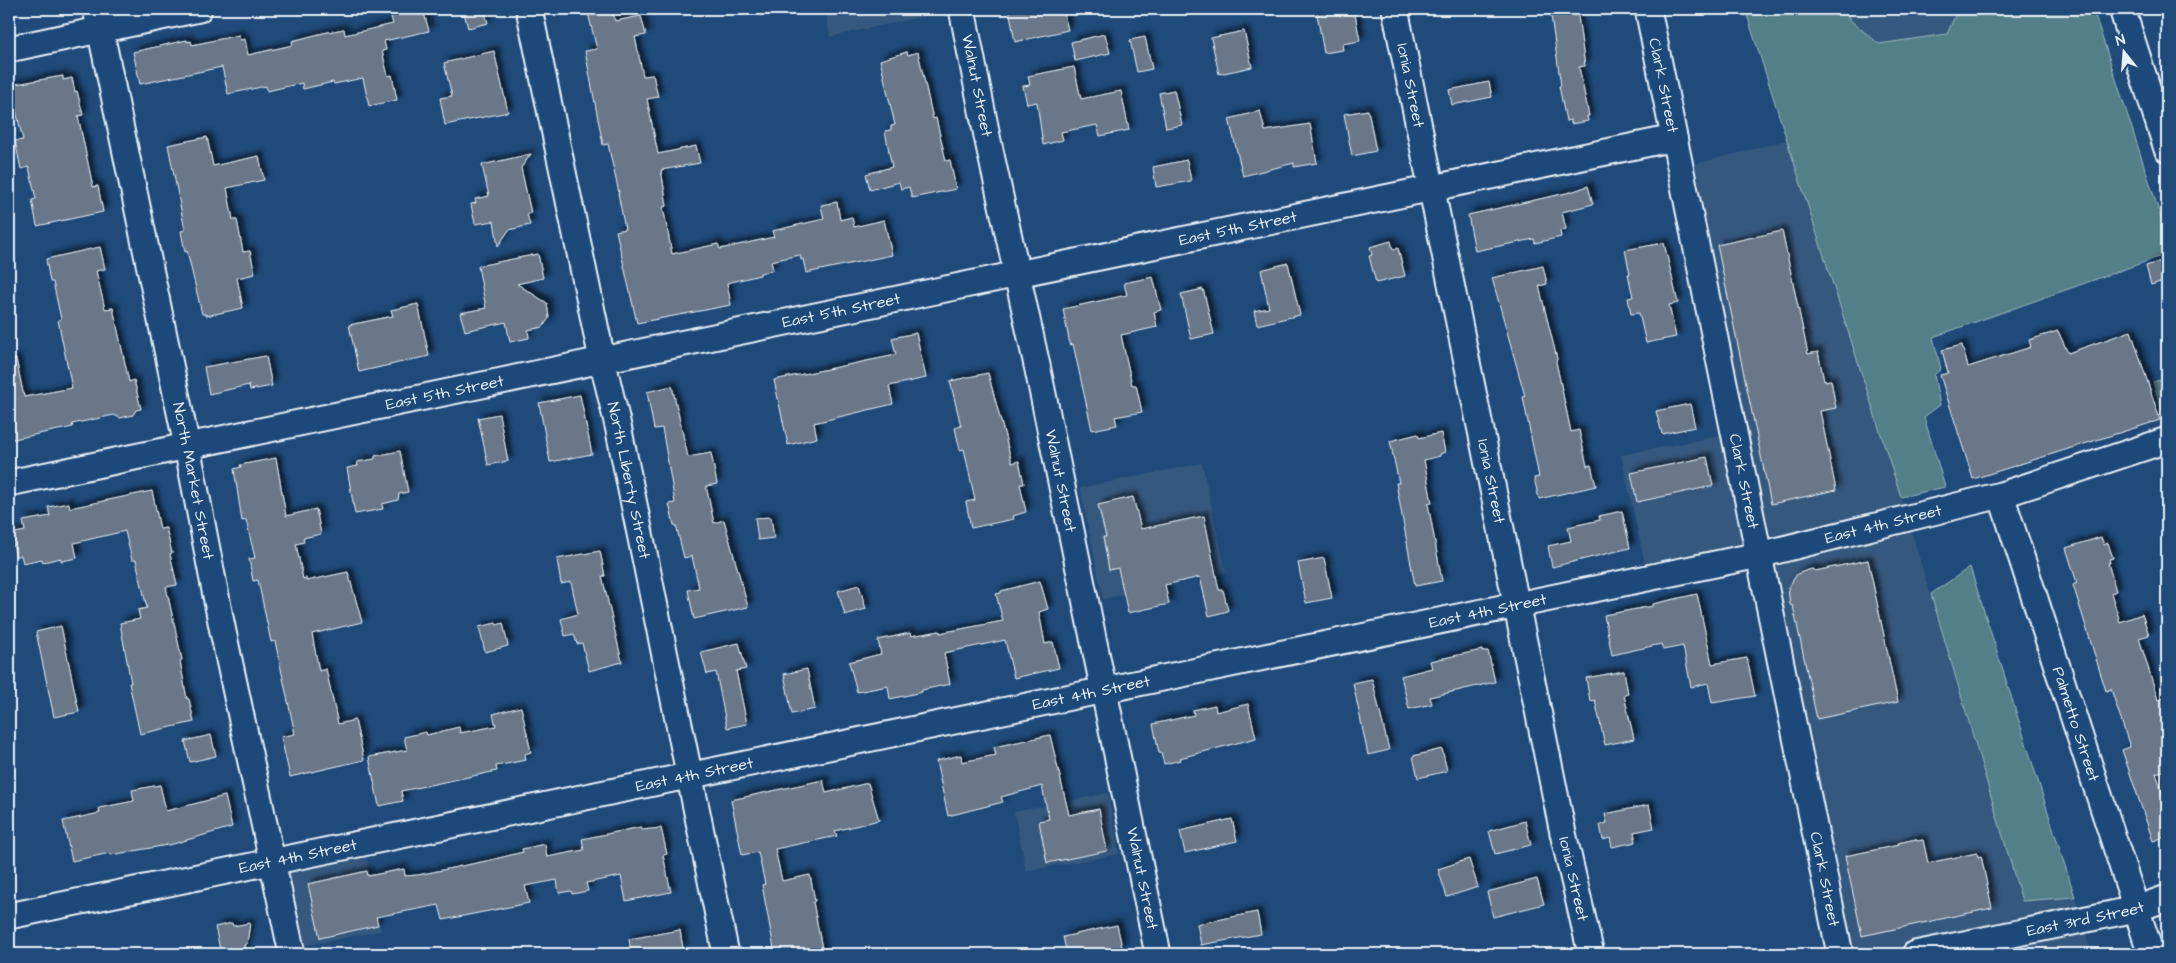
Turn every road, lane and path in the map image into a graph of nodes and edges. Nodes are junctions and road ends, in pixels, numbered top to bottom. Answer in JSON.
{"nodes":[{"id":1,"x":200,"y":9,"type":"edge"},
{"id":2,"x":529,"y":9,"type":"edge"},
{"id":3,"x":962,"y":9,"type":"edge"},
{"id":4,"x":1395,"y":9,"type":"edge"},
{"id":5,"x":1648,"y":9,"type":"edge"},
{"id":6,"x":2122,"y":9,"type":"edge"},
{"id":7,"x":98,"y":19,"type":"edge"},
{"id":8,"x":9,"y":49,"type":"edge"},
{"id":9,"x":1674,"y":138,"type":"junction"},
{"id":10,"x":2167,"y":150,"type":"edge"},
{"id":11,"x":1432,"y":188,"type":"junction"},
{"id":12,"x":1017,"y":273,"type":"junction"},
{"id":13,"x":602,"y":359,"type":"junction"},
{"id":14,"x":2167,"y":440,"type":"edge"},
{"id":15,"x":187,"y":446,"type":"junction"},
{"id":16,"x":9,"y":483,"type":"edge"},
{"id":17,"x":2001,"y":494,"type":"junction"},
{"id":18,"x":1758,"y":555,"type":"junction"},
{"id":19,"x":1518,"y":603,"type":"junction"},
{"id":20,"x":1103,"y":689,"type":"junction"},
{"id":21,"x":689,"y":776,"type":"junction"},
{"id":22,"x":273,"y":861,"type":"junction"},
{"id":23,"x":2167,"y":898,"type":"edge"},
{"id":24,"x":2136,"y":909,"type":"junction"},
{"id":25,"x":9,"y":916,"type":"edge"},
{"id":26,"x":292,"y":954,"type":"edge"},
{"id":27,"x":726,"y":954,"type":"edge"},
{"id":28,"x":1158,"y":954,"type":"edge"},
{"id":29,"x":1591,"y":954,"type":"edge"},
{"id":30,"x":1840,"y":954,"type":"edge"},
{"id":31,"x":1915,"y":954,"type":"edge"},
{"id":32,"x":2151,"y":954,"type":"edge"}],
"edges":[{"from":1,"to":7,"type":"street"},
{"from":2,"to":13,"type":"street","name":"North Liberty Street"},
{"from":3,"to":12,"type":"street","name":"Walnut Street"},
{"from":4,"to":11,"type":"street","name":"Ionia Street"},
{"from":5,"to":9,"type":"street","name":"Clark Street"},
{"from":6,"to":10,"type":"street"},
{"from":7,"to":8,"type":"street"},
{"from":7,"to":15,"type":"street","name":"North Market Street"},
{"from":9,"to":11,"type":"street","name":"East 5th Street"},
{"from":9,"to":18,"type":"street","name":"Clark Street"},
{"from":11,"to":12,"type":"street","name":"East 5th Street"},
{"from":11,"to":19,"type":"street","name":"Ionia Street"},
{"from":12,"to":13,"type":"street","name":"East 5th Street"},
{"from":12,"to":20,"type":"street","name":"Walnut Street"},
{"from":13,"to":15,"type":"street","name":"East 5th Street"},
{"from":13,"to":21,"type":"street","name":"North Liberty Street"},
{"from":14,"to":17,"type":"street","name":"East 4th Street"},
{"from":15,"to":16,"type":"street","name":"East 5th Street"},
{"from":15,"to":22,"type":"street","name":"North Market Street"},
{"from":17,"to":18,"type":"street","name":"East 4th Street"},
{"from":17,"to":24,"type":"street","name":"Palmetto Street"},
{"from":18,"to":19,"type":"street","name":"East 4th Street"},
{"from":18,"to":30,"type":"street","name":"Clark Street"},
{"from":19,"to":20,"type":"street","name":"East 4th Street"},
{"from":19,"to":29,"type":"street","name":"Ionia Street"},
{"from":20,"to":21,"type":"street","name":"East 4th Street"},
{"from":20,"to":28,"type":"street","name":"Walnut Street"},
{"from":21,"to":22,"type":"street","name":"East 4th Street"},
{"from":21,"to":27,"type":"street","name":"North Liberty Street"},
{"from":22,"to":25,"type":"street","name":"East 4th Street"},
{"from":22,"to":26,"type":"street","name":"North Market Street"},
{"from":23,"to":24,"type":"street","name":"East 3rd Street"},
{"from":24,"to":31,"type":"street","name":"East 3rd Street"},
{"from":24,"to":32,"type":"street","name":"Palmetto Street"}]}
